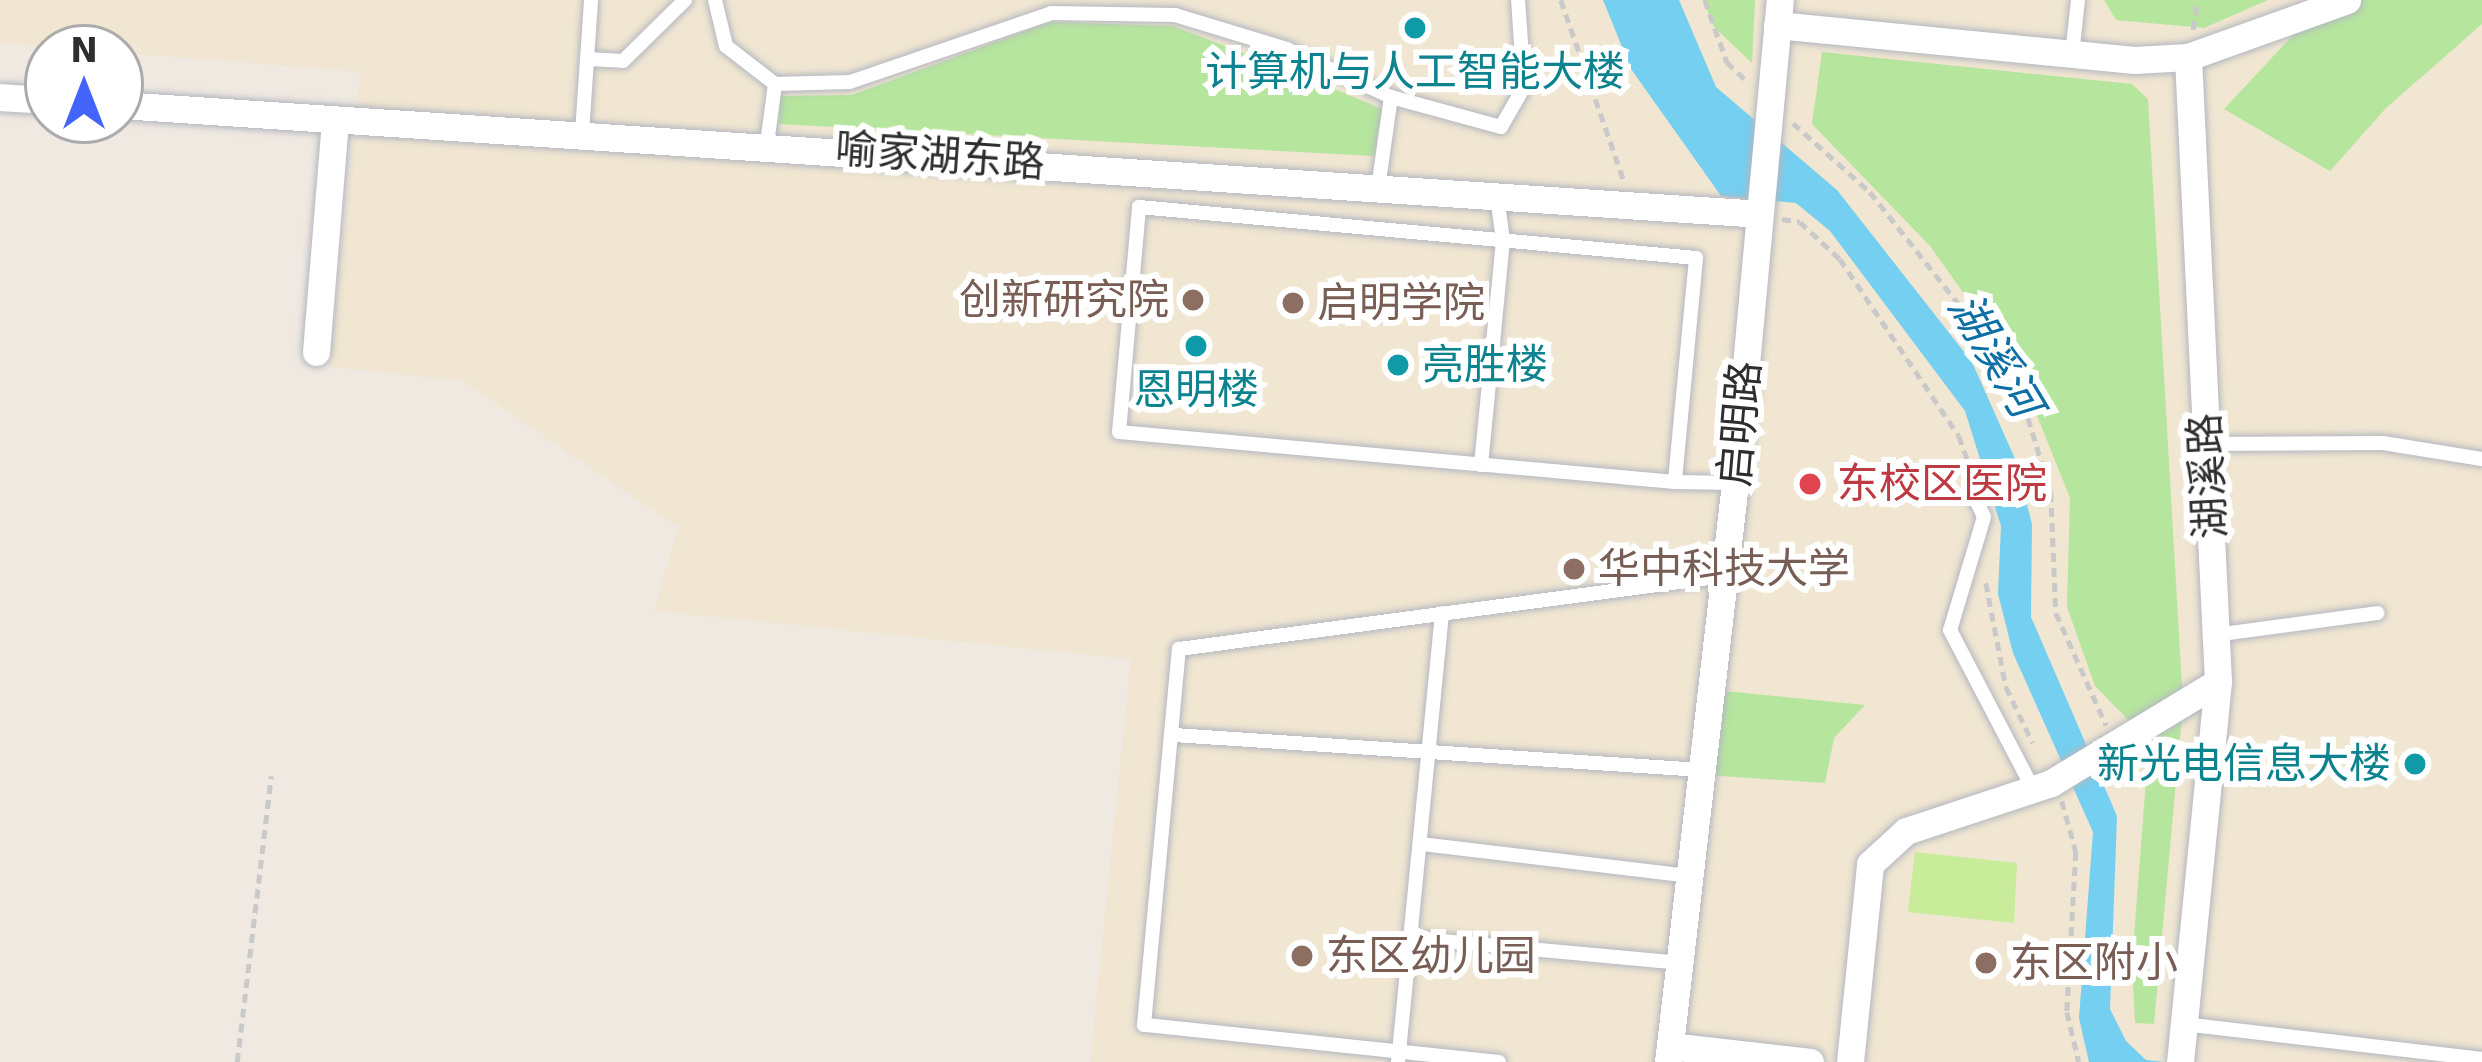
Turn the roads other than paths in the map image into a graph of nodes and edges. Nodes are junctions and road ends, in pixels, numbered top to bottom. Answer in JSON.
{"nodes":[{"id":1,"x":591,"y":0,"type":"edge"},
{"id":2,"x":685,"y":0,"type":"edge"},
{"id":3,"x":716,"y":0,"type":"edge"},
{"id":4,"x":1518,"y":0,"type":"edge"},
{"id":5,"x":2078,"y":0,"type":"edge"},
{"id":6,"x":2336,"y":2,"type":"edge"},
{"id":7,"x":1116,"y":7,"type":"edge"},
{"id":8,"x":1779,"y":12,"type":"edge"},
{"id":9,"x":2072,"y":55,"type":"junction"},
{"id":10,"x":2188,"y":57,"type":"junction"},
{"id":11,"x":587,"y":59,"type":"junction"},
{"id":12,"x":775,"y":84,"type":"junction"},
{"id":13,"x":1391,"y":97,"type":"junction"},
{"id":14,"x":144,"y":107,"type":"edge"},
{"id":15,"x":335,"y":120,"type":"junction"},
{"id":16,"x":582,"y":133,"type":"junction"},
{"id":17,"x":767,"y":144,"type":"junction"},
{"id":18,"x":1378,"y":188,"type":"junction"},
{"id":19,"x":1497,"y":197,"type":"junction"},
{"id":20,"x":1759,"y":213,"type":"junction"},
{"id":21,"x":1503,"y":240,"type":"junction"},
{"id":22,"x":316,"y":352,"type":"dead end"},
{"id":23,"x":2206,"y":444,"type":"junction"},
{"id":24,"x":2482,"y":458,"type":"edge"},
{"id":25,"x":1480,"y":464,"type":"junction"},
{"id":26,"x":1675,"y":482,"type":"junction"},
{"id":27,"x":1736,"y":483,"type":"junction"},
{"id":28,"x":1973,"y":494,"type":"dead end"},
{"id":29,"x":1725,"y":576,"type":"junction"},
{"id":30,"x":1442,"y":613,"type":"junction"},
{"id":31,"x":2378,"y":614,"type":"dead end"},
{"id":32,"x":2216,"y":635,"type":"junction"},
{"id":33,"x":2218,"y":682,"type":"junction"},
{"id":34,"x":1174,"y":735,"type":"junction"},
{"id":35,"x":1430,"y":750,"type":"junction"},
{"id":36,"x":1702,"y":770,"type":"junction"},
{"id":37,"x":2042,"y":786,"type":"junction"},
{"id":38,"x":1420,"y":844,"type":"junction"},
{"id":39,"x":1690,"y":876,"type":"junction"},
{"id":40,"x":1411,"y":938,"type":"junction"},
{"id":41,"x":1680,"y":963,"type":"junction"},
{"id":42,"x":2184,"y":1024,"type":"junction"},
{"id":43,"x":1669,"y":1054,"type":"edge"},
{"id":44,"x":1398,"y":1057,"type":"edge"},
{"id":45,"x":2181,"y":1058,"type":"edge"},
{"id":46,"x":2482,"y":1059,"type":"edge"},
{"id":47,"x":1499,"y":1062,"type":"edge"},
{"id":48,"x":1810,"y":1062,"type":"edge"},
{"id":49,"x":1850,"y":1062,"type":"edge"}],
"edges":[{"from":1,"to":11,"type":"lane"},
{"from":2,"to":11,"type":"lane"},
{"from":3,"to":12,"type":"lane"},
{"from":4,"to":13,"type":"lane"},
{"from":5,"to":9,"type":"lane"},
{"from":6,"to":10,"type":"street"},
{"from":7,"to":12,"type":"lane"},
{"from":7,"to":13,"type":"lane"},
{"from":8,"to":9,"type":"street"},
{"from":8,"to":20,"type":"street","name":"启明路"},
{"from":9,"to":10,"type":"street"},
{"from":10,"to":23,"type":"street","name":"湖溪路"},
{"from":11,"to":16,"type":"lane"},
{"from":12,"to":17,"type":"lane"},
{"from":13,"to":18,"type":"lane"},
{"from":14,"to":15,"type":"street","name":"喻家湖东路"},
{"from":15,"to":16,"type":"street","name":"喻家湖东路"},
{"from":15,"to":22,"type":"street"},
{"from":16,"to":17,"type":"street","name":"喻家湖东路"},
{"from":17,"to":18,"type":"street","name":"喻家湖东路"},
{"from":18,"to":19,"type":"street","name":"喻家湖东路"},
{"from":19,"to":20,"type":"street","name":"喻家湖东路"},
{"from":19,"to":21,"type":"lane"},
{"from":20,"to":27,"type":"street","name":"启明路"},
{"from":21,"to":25,"type":"lane"},
{"from":21,"to":25,"type":"lane"},
{"from":21,"to":26,"type":"lane"},
{"from":23,"to":24,"type":"lane"},
{"from":23,"to":32,"type":"street","name":"湖溪路"},
{"from":25,"to":26,"type":"lane"},
{"from":26,"to":27,"type":"lane"},
{"from":27,"to":29,"type":"street","name":"启明路"},
{"from":28,"to":37,"type":"lane"},
{"from":29,"to":30,"type":"lane"},
{"from":29,"to":36,"type":"street","name":"启明路"},
{"from":30,"to":34,"type":"lane"},
{"from":30,"to":35,"type":"lane"},
{"from":31,"to":32,"type":"lane"},
{"from":32,"to":33,"type":"street","name":"湖溪路"},
{"from":33,"to":37,"type":"street"},
{"from":33,"to":42,"type":"street","name":"湖溪路"},
{"from":34,"to":35,"type":"lane"},
{"from":34,"to":44,"type":"lane"},
{"from":35,"to":36,"type":"lane"},
{"from":35,"to":38,"type":"lane"},
{"from":36,"to":39,"type":"street","name":"启明路"},
{"from":37,"to":49,"type":"street"},
{"from":38,"to":39,"type":"lane"},
{"from":38,"to":40,"type":"lane"},
{"from":39,"to":41,"type":"street","name":"启明路"},
{"from":40,"to":41,"type":"lane"},
{"from":40,"to":44,"type":"lane"},
{"from":41,"to":43,"type":"street","name":"启明路"},
{"from":42,"to":45,"type":"street","name":"湖溪路"},
{"from":42,"to":46,"type":"lane"},
{"from":43,"to":48,"type":"street"},
{"from":44,"to":47,"type":"lane"}]}
